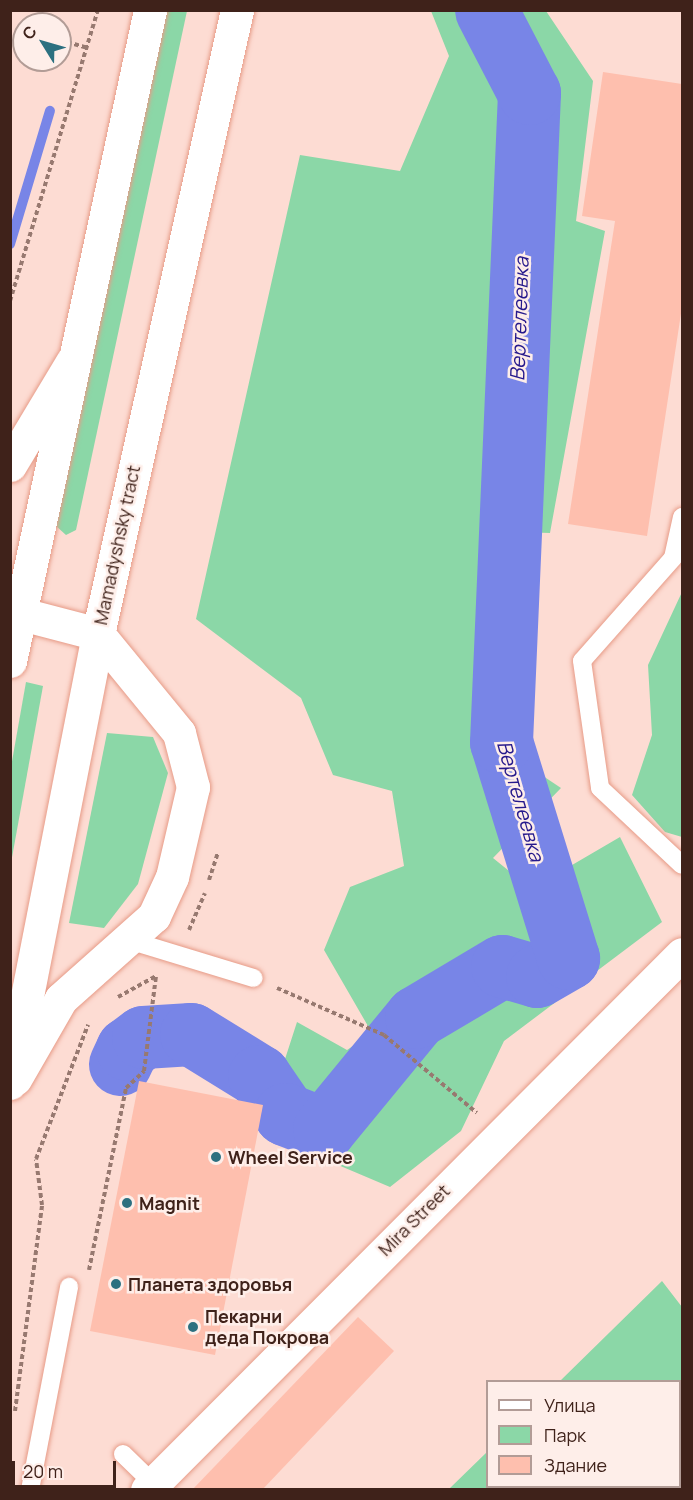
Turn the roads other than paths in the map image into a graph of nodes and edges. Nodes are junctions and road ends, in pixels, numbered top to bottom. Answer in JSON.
{"nodes":[{"id":1,"x":150,"y":10,"type":"edge"},
{"id":2,"x":237,"y":10,"type":"edge"},
{"id":3,"x":77,"y":353,"type":"junction"},
{"id":4,"x":10,"y":465,"type":"edge"},
{"id":5,"x":682,"y":517,"type":"edge"},
{"id":6,"x":15,"y":612,"type":"edge"},
{"id":7,"x":98,"y":634,"type":"junction"},
{"id":8,"x":10,"y":661,"type":"edge"},
{"id":9,"x":682,"y":865,"type":"edge"},
{"id":10,"x":132,"y":941,"type":"junction"},
{"id":11,"x":682,"y":954,"type":"edge"},
{"id":12,"x":254,"y":978,"type":"road end"},
{"id":13,"x":10,"y":1083,"type":"edge"},
{"id":14,"x":10,"y":1089,"type":"edge"},
{"id":15,"x":69,"y":1287,"type":"road end"},
{"id":16,"x":123,"y":1454,"type":"dead end"},
{"id":17,"x":153,"y":1487,"type":"edge"},
{"id":18,"x":30,"y":1490,"type":"edge"}],
"edges":[{"from":1,"to":3,"type":"main road"},
{"from":2,"to":7,"type":"main road","name":"Mamadyshsky tract"},
{"from":3,"to":4,"type":"main road"},
{"from":3,"to":6,"type":"main road"},
{"from":5,"to":9,"type":"lane"},
{"from":6,"to":7,"type":"main road"},
{"from":6,"to":8,"type":"main road"},
{"from":7,"to":10,"type":"main road"},
{"from":7,"to":13,"type":"main road","name":"Mamadyshsky tract"},
{"from":10,"to":12,"type":"lane"},
{"from":10,"to":14,"type":"main road"},
{"from":11,"to":17,"type":"main road","name":"Mira Street"},
{"from":15,"to":18,"type":"lane"},
{"from":16,"to":17,"type":"lane"}]}
